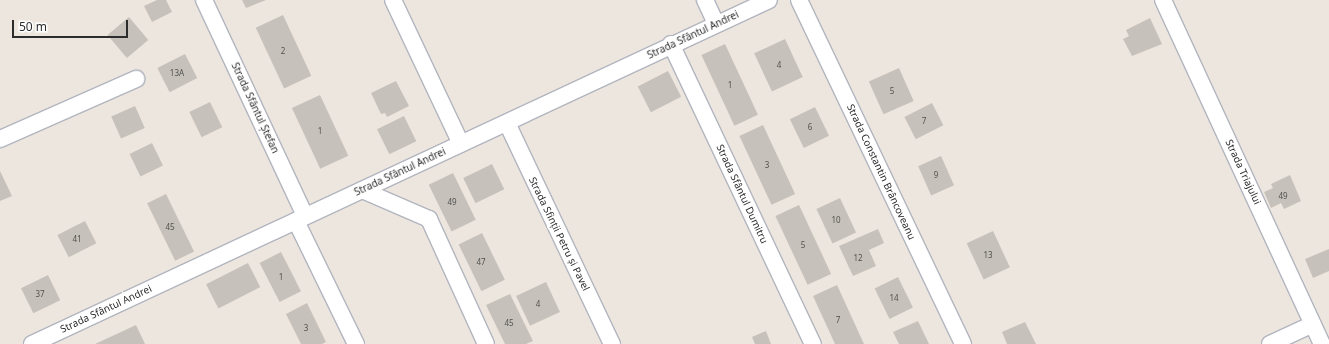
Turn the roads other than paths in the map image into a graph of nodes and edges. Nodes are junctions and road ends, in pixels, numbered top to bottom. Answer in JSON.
{"nodes":[{"id":1,"x":204,"y":0,"type":"edge"},
{"id":2,"x":393,"y":0,"type":"edge"},
{"id":3,"x":704,"y":0,"type":"edge"},
{"id":4,"x":769,"y":0,"type":"edge"},
{"id":5,"x":799,"y":0,"type":"edge"},
{"id":6,"x":1163,"y":0,"type":"edge"},
{"id":7,"x":716,"y":24,"type":"junction"},
{"id":8,"x":671,"y":44,"type":"junction"},
{"id":9,"x":136,"y":79,"type":"dead end"},
{"id":10,"x":507,"y":123,"type":"junction"},
{"id":11,"x":0,"y":139,"type":"edge"},
{"id":12,"x":461,"y":144,"type":"junction"},
{"id":13,"x":362,"y":190,"type":"junction"},
{"id":14,"x":300,"y":218,"type":"junction"},
{"id":15,"x":1313,"y":324,"type":"junction"},
{"id":16,"x":60,"y":338,"type":"edge"},
{"id":17,"x":32,"y":344,"type":"edge"},
{"id":18,"x":356,"y":344,"type":"edge"},
{"id":19,"x":486,"y":344,"type":"edge"},
{"id":20,"x":612,"y":344,"type":"edge"},
{"id":21,"x":814,"y":344,"type":"edge"},
{"id":22,"x":963,"y":344,"type":"edge"},
{"id":23,"x":1270,"y":344,"type":"edge"},
{"id":24,"x":1322,"y":344,"type":"edge"}],
"edges":[{"from":1,"to":14,"type":"street","name":"Strada Sfântul Ștefan"},
{"from":2,"to":12,"type":"street"},
{"from":3,"to":7,"type":"street"},
{"from":4,"to":7,"type":"street","name":"Strada Sfântul Andrei"},
{"from":5,"to":22,"type":"street","name":"Strada Constantin Brâncoveanu"},
{"from":6,"to":15,"type":"street","name":"Strada Triajului"},
{"from":7,"to":8,"type":"street","name":"Strada Sfântul Andrei"},
{"from":8,"to":10,"type":"street","name":"Strada Sfântul Andrei"},
{"from":8,"to":21,"type":"street","name":"Strada Sfântul Dumitru"},
{"from":9,"to":11,"type":"street"},
{"from":10,"to":12,"type":"street","name":"Strada Sfântul Andrei"},
{"from":10,"to":20,"type":"street","name":"Strada Sfinții Petru și Pavel"},
{"from":12,"to":13,"type":"street","name":"Strada Sfântul Andrei"},
{"from":13,"to":14,"type":"street","name":"Strada Sfântul Andrei"},
{"from":13,"to":19,"type":"street"},
{"from":14,"to":16,"type":"street","name":"Strada Sfântul Andrei"},
{"from":14,"to":18,"type":"street","name":"Strada Sfântul Ștefan"},
{"from":15,"to":23,"type":"street"},
{"from":15,"to":24,"type":"street","name":"Strada Triajului"},
{"from":16,"to":17,"type":"street","name":"Strada Sfântul Andrei"}]}
